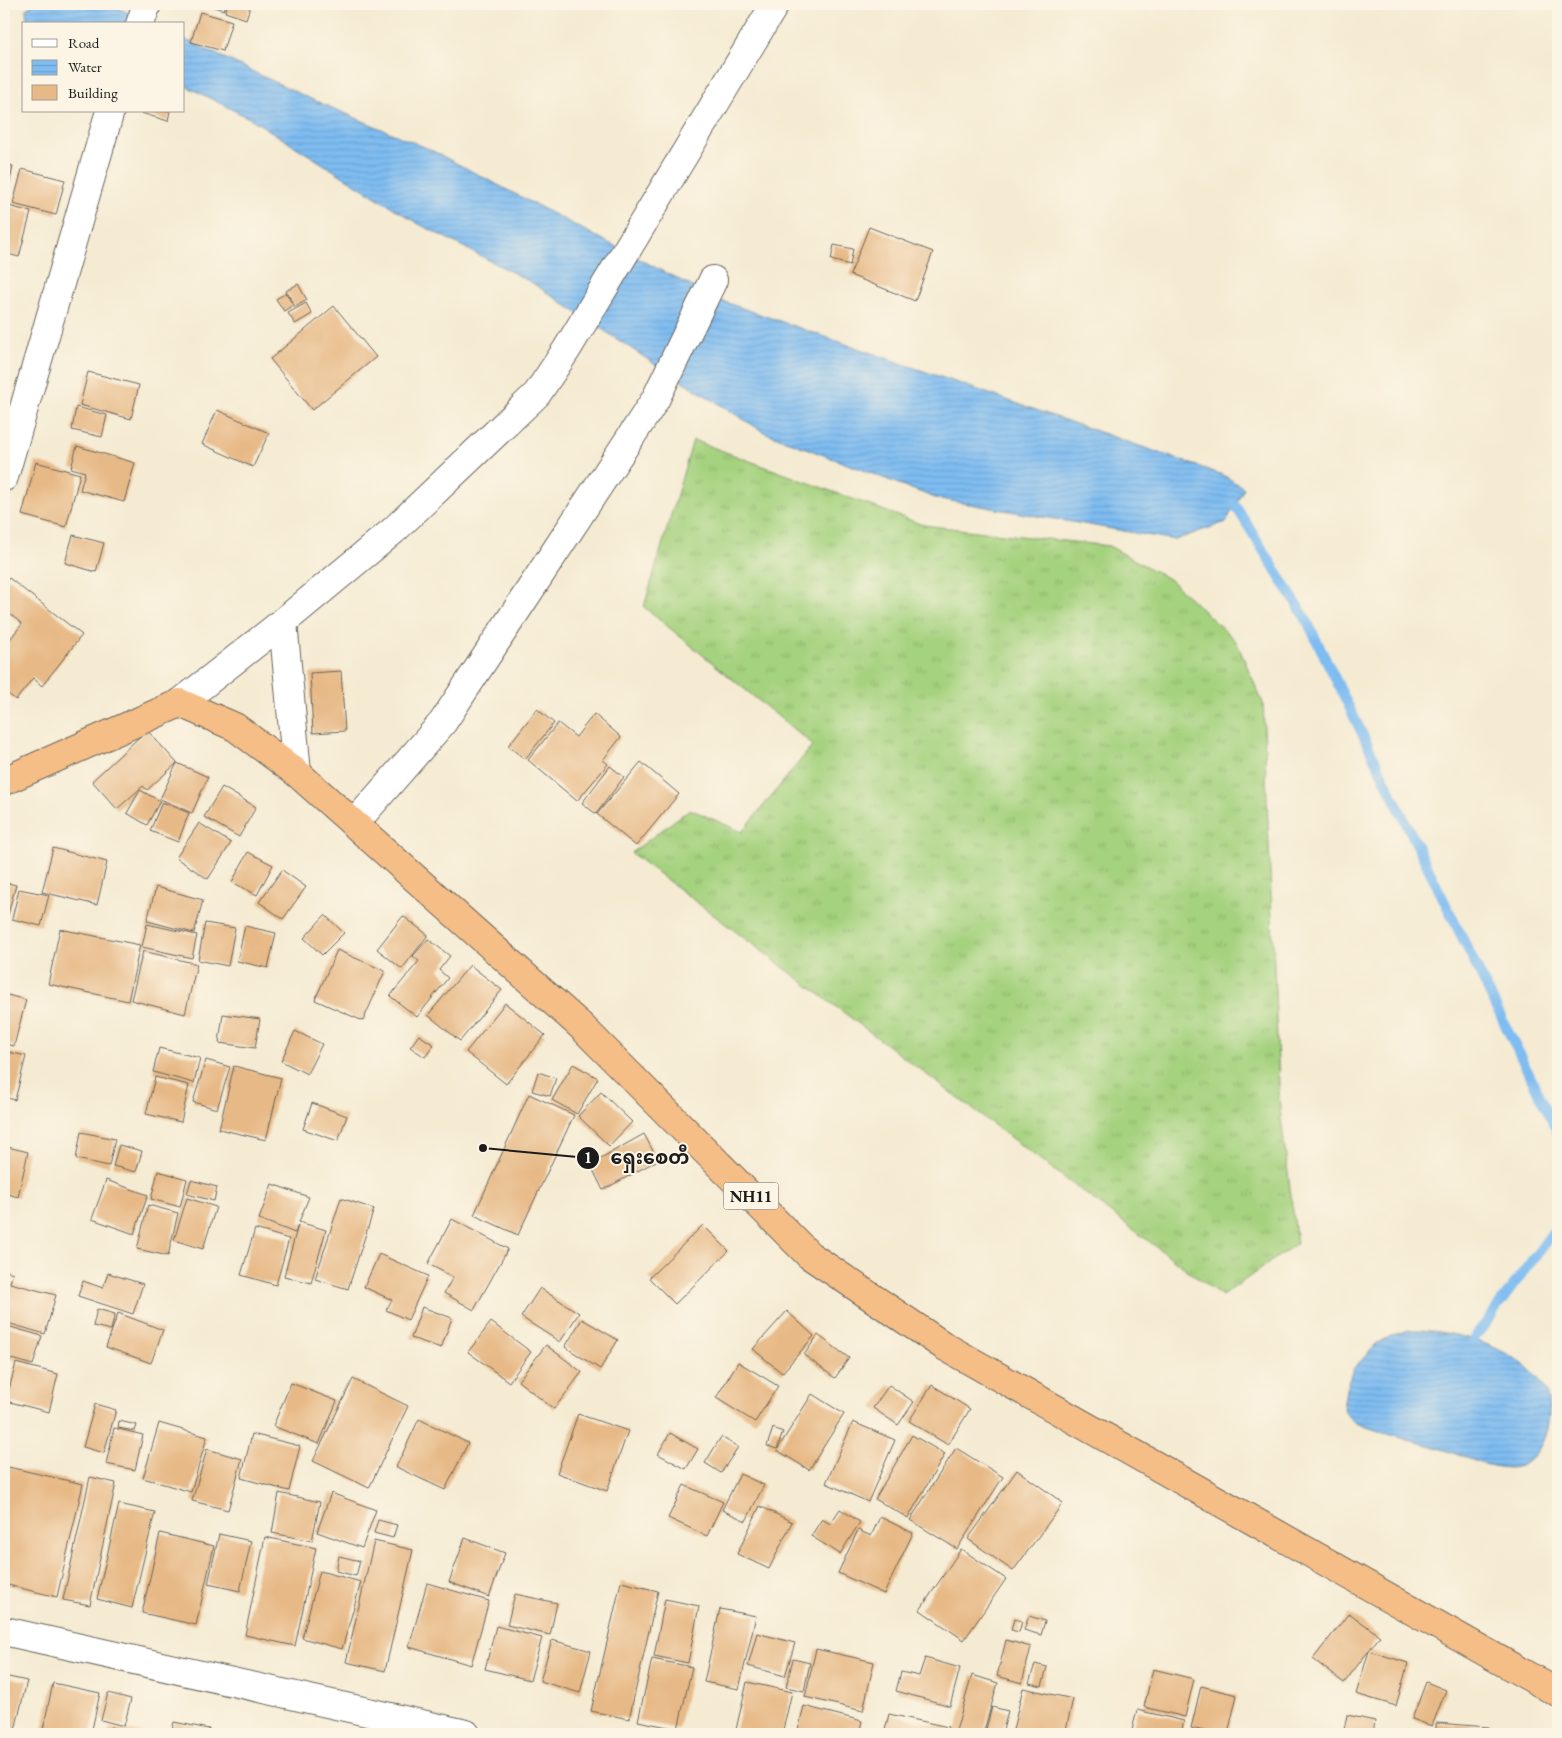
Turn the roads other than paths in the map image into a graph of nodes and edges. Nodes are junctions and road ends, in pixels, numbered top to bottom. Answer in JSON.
{"nodes":[{"id":1,"x":147,"y":4,"type":"edge"},
{"id":2,"x":770,"y":12,"type":"edge"},
{"id":3,"x":141,"y":22,"type":"edge"},
{"id":4,"x":110,"y":112,"type":"edge"},
{"id":5,"x":713,"y":280,"type":"dead end"},
{"id":6,"x":4,"y":477,"type":"edge"},
{"id":7,"x":283,"y":622,"type":"junction"},
{"id":8,"x":180,"y":703,"type":"junction"},
{"id":9,"x":297,"y":773,"type":"junction"},
{"id":10,"x":4,"y":781,"type":"edge"},
{"id":11,"x":354,"y":824,"type":"junction"},
{"id":12,"x":4,"y":1631,"type":"edge"},
{"id":13,"x":1558,"y":1693,"type":"edge"},
{"id":14,"x":466,"y":1734,"type":"edge"}],
"edges":[{"from":1,"to":3,"type":"street"},
{"from":2,"to":7,"type":"street"},
{"from":4,"to":6,"type":"street"},
{"from":5,"to":11,"type":"street"},
{"from":7,"to":8,"type":"street"},
{"from":7,"to":9,"type":"street"},
{"from":8,"to":9,"type":"highway","number":"NH11"},
{"from":8,"to":10,"type":"highway"},
{"from":9,"to":11,"type":"highway","number":"NH11"},
{"from":11,"to":13,"type":"highway","number":"NH11"},
{"from":12,"to":14,"type":"street"}]}
